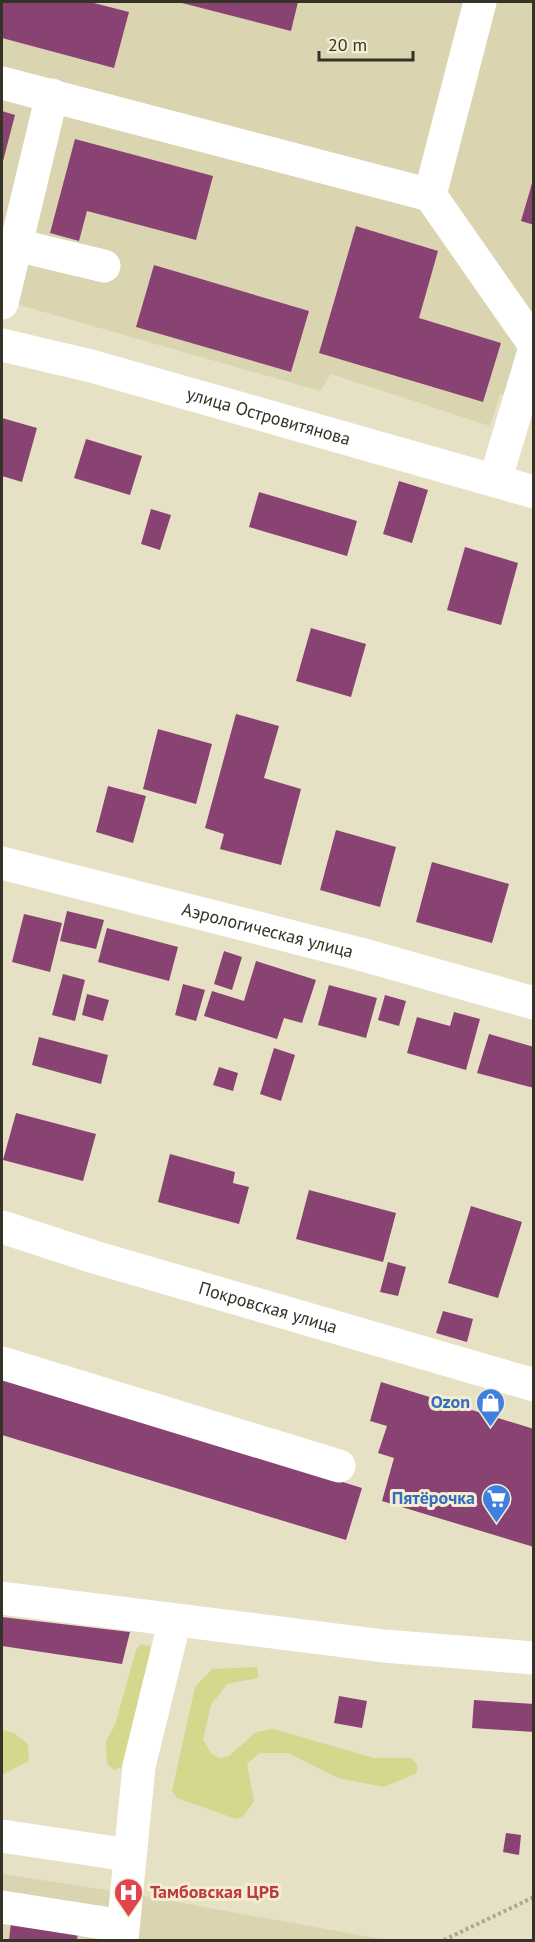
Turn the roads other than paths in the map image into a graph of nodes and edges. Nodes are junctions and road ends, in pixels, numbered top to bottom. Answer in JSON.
{"nodes":[{"id":1,"x":480,"y":2,"type":"edge"},
{"id":2,"x":2,"y":83,"type":"edge"},
{"id":3,"x":52,"y":95,"type":"junction"},
{"id":4,"x":430,"y":195,"type":"junction"},
{"id":5,"x":16,"y":245,"type":"junction"},
{"id":6,"x":104,"y":266,"type":"dead end"},
{"id":7,"x":2,"y":303,"type":"edge"},
{"id":8,"x":534,"y":344,"type":"edge"},
{"id":9,"x":2,"y":345,"type":"edge"},
{"id":10,"x":534,"y":351,"type":"edge"},
{"id":11,"x":495,"y":481,"type":"junction"},
{"id":12,"x":534,"y":492,"type":"edge"},
{"id":13,"x":2,"y":863,"type":"edge"},
{"id":14,"x":534,"y":1003,"type":"edge"},
{"id":15,"x":2,"y":1227,"type":"edge"},
{"id":16,"x":2,"y":1363,"type":"edge"},
{"id":17,"x":534,"y":1385,"type":"edge"},
{"id":18,"x":339,"y":1467,"type":"dead end"},
{"id":19,"x":2,"y":1598,"type":"edge"},
{"id":20,"x":175,"y":1620,"type":"junction"},
{"id":21,"x":534,"y":1658,"type":"edge"},
{"id":22,"x":2,"y":1836,"type":"edge"},
{"id":23,"x":129,"y":1855,"type":"junction"},
{"id":24,"x":2,"y":1907,"type":"edge"},
{"id":25,"x":122,"y":1933,"type":"edge"}],
"edges":[{"from":1,"to":4,"type":"street"},
{"from":2,"to":3,"type":"street"},
{"from":3,"to":4,"type":"street"},
{"from":3,"to":5,"type":"street"},
{"from":4,"to":8,"type":"street"},
{"from":5,"to":6,"type":"street"},
{"from":5,"to":7,"type":"street"},
{"from":9,"to":11,"type":"street","name":"улица Островитянова"},
{"from":10,"to":11,"type":"street"},
{"from":11,"to":12,"type":"street","name":"улица Островитянова"},
{"from":13,"to":14,"type":"street","name":"Аэрологическая улица"},
{"from":15,"to":17,"type":"street","name":"Покровская улица"},
{"from":16,"to":18,"type":"street"},
{"from":19,"to":20,"type":"street"},
{"from":20,"to":21,"type":"street"},
{"from":20,"to":23,"type":"street"},
{"from":22,"to":23,"type":"street"},
{"from":23,"to":25,"type":"street"},
{"from":24,"to":25,"type":"street"}]}
